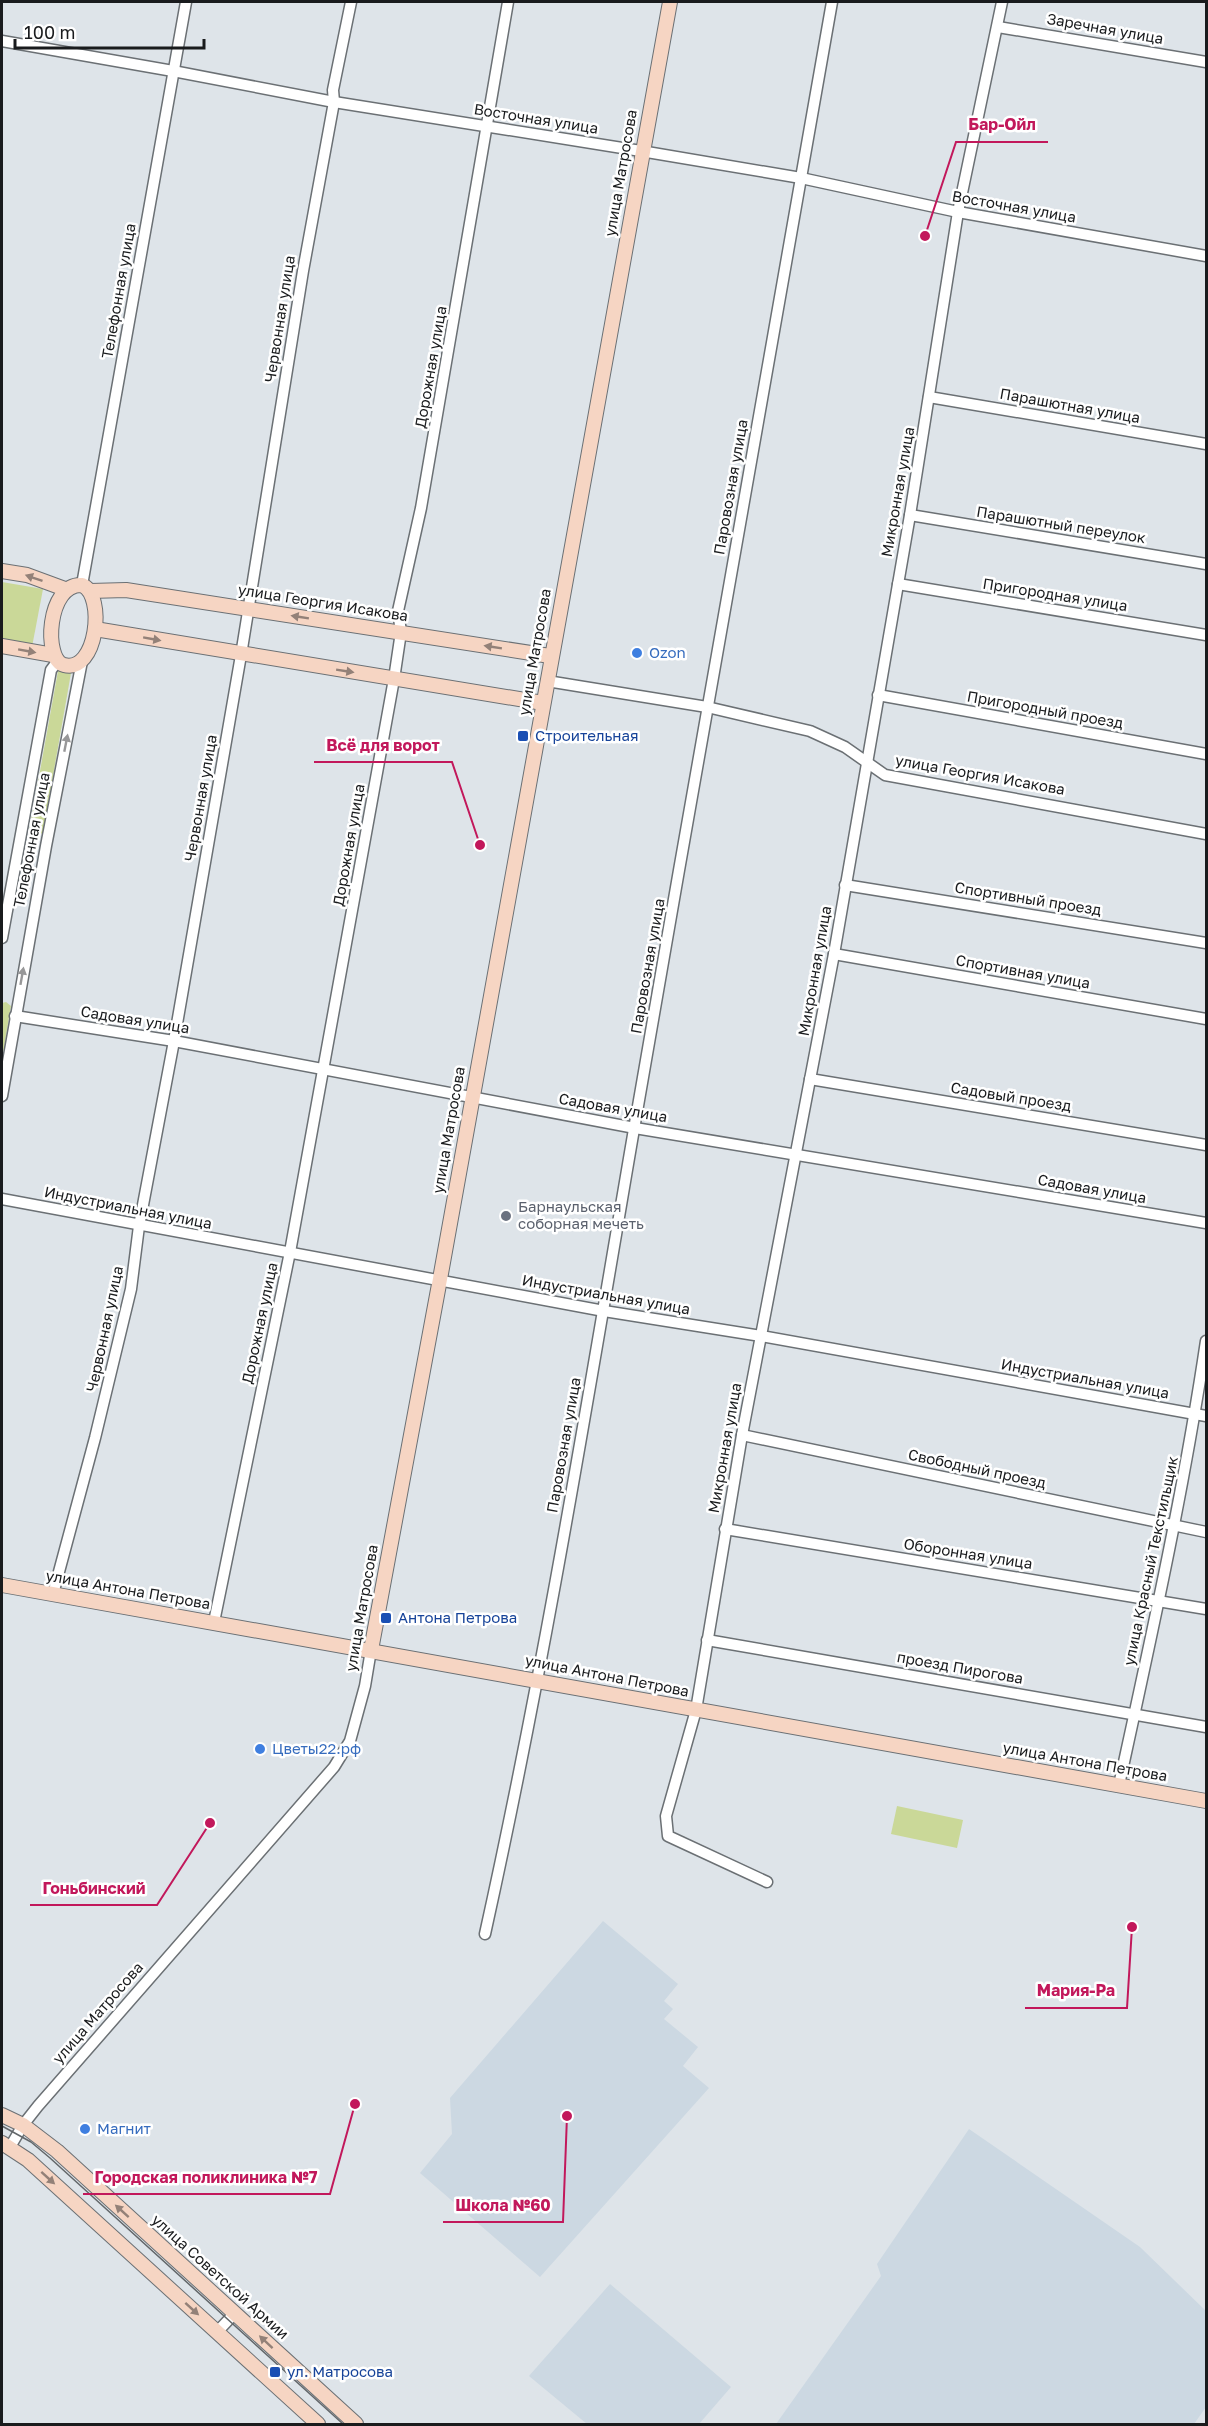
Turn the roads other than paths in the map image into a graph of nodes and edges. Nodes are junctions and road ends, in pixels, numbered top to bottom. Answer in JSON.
{"nodes":[{"id":1,"x":186,"y":2,"type":"edge"},
{"id":2,"x":351,"y":2,"type":"edge"},
{"id":3,"x":508,"y":2,"type":"edge"},
{"id":4,"x":670,"y":2,"type":"edge"},
{"id":5,"x":832,"y":2,"type":"edge"},
{"id":6,"x":1002,"y":2,"type":"edge"},
{"id":7,"x":998,"y":27,"type":"junction"},
{"id":8,"x":2,"y":41,"type":"edge"},
{"id":9,"x":1206,"y":62,"type":"edge"},
{"id":10,"x":173,"y":71,"type":"junction"},
{"id":11,"x":334,"y":102,"type":"junction"},
{"id":12,"x":488,"y":127,"type":"junction"},
{"id":13,"x":641,"y":151,"type":"junction"},
{"id":14,"x":801,"y":178,"type":"junction"},
{"id":15,"x":958,"y":212,"type":"junction"},
{"id":16,"x":1206,"y":256,"type":"edge"},
{"id":17,"x":929,"y":397,"type":"junction"},
{"id":18,"x":1206,"y":444,"type":"edge"},
{"id":19,"x":910,"y":515,"type":"junction"},
{"id":20,"x":1206,"y":564,"type":"edge"},
{"id":21,"x":2,"y":571,"type":"edge"},
{"id":22,"x":898,"y":584,"type":"junction"},
{"id":23,"x":86,"y":588,"type":"junction"},
{"id":24,"x":65,"y":590,"type":"junction"},
{"id":25,"x":248,"y":609,"type":"junction"},
{"id":26,"x":95,"y":629,"type":"junction"},
{"id":27,"x":401,"y":632,"type":"junction"},
{"id":28,"x":1206,"y":635,"type":"edge"},
{"id":29,"x":2,"y":646,"type":"edge"},
{"id":30,"x":241,"y":655,"type":"junction"},
{"id":31,"x":550,"y":656,"type":"junction"},
{"id":32,"x":55,"y":659,"type":"junction"},
{"id":33,"x":82,"y":661,"type":"junction"},
{"id":34,"x":394,"y":679,"type":"junction"},
{"id":35,"x":547,"y":681,"type":"junction"},
{"id":36,"x":878,"y":696,"type":"junction"},
{"id":37,"x":543,"y":703,"type":"junction"},
{"id":38,"x":707,"y":707,"type":"junction"},
{"id":39,"x":1206,"y":754,"type":"edge"},
{"id":40,"x":865,"y":762,"type":"junction"},
{"id":41,"x":1206,"y":834,"type":"edge"},
{"id":42,"x":845,"y":885,"type":"junction"},
{"id":43,"x":2,"y":938,"type":"edge"},
{"id":44,"x":1206,"y":943,"type":"edge"},
{"id":45,"x":834,"y":954,"type":"junction"},
{"id":46,"x":15,"y":1016,"type":"junction"},
{"id":47,"x":1206,"y":1019,"type":"edge"},
{"id":48,"x":174,"y":1041,"type":"junction"},
{"id":49,"x":324,"y":1070,"type":"junction"},
{"id":50,"x":810,"y":1079,"type":"junction"},
{"id":51,"x":2,"y":1096,"type":"edge"},
{"id":52,"x":472,"y":1097,"type":"junction"},
{"id":53,"x":635,"y":1128,"type":"junction"},
{"id":54,"x":1206,"y":1145,"type":"edge"},
{"id":55,"x":796,"y":1155,"type":"junction"},
{"id":56,"x":2,"y":1199,"type":"edge"},
{"id":57,"x":1206,"y":1223,"type":"edge"},
{"id":58,"x":139,"y":1226,"type":"junction"},
{"id":59,"x":290,"y":1252,"type":"junction"},
{"id":60,"x":440,"y":1279,"type":"junction"},
{"id":61,"x":604,"y":1311,"type":"junction"},
{"id":62,"x":761,"y":1336,"type":"junction"},
{"id":63,"x":1206,"y":1341,"type":"edge"},
{"id":64,"x":1201,"y":1415,"type":"edge"},
{"id":65,"x":742,"y":1435,"type":"junction"},
{"id":66,"x":1174,"y":1526,"type":"junction"},
{"id":67,"x":725,"y":1529,"type":"junction"},
{"id":68,"x":1206,"y":1532,"type":"edge"},
{"id":69,"x":2,"y":1585,"type":"edge"},
{"id":70,"x":53,"y":1594,"type":"junction"},
{"id":71,"x":1158,"y":1600,"type":"junction"},
{"id":72,"x":1206,"y":1609,"type":"edge"},
{"id":73,"x":214,"y":1622,"type":"junction"},
{"id":74,"x":707,"y":1640,"type":"junction"},
{"id":75,"x":371,"y":1650,"type":"junction"},
{"id":76,"x":537,"y":1680,"type":"junction"},
{"id":77,"x":696,"y":1710,"type":"junction"},
{"id":78,"x":1134,"y":1714,"type":"junction"},
{"id":79,"x":1206,"y":1727,"type":"edge"},
{"id":80,"x":1119,"y":1785,"type":"junction"},
{"id":81,"x":1206,"y":1801,"type":"edge"},
{"id":82,"x":767,"y":1882,"type":"dead end"},
{"id":83,"x":485,"y":1934,"type":"dead end"},
{"id":84,"x":2,"y":2115,"type":"edge"},
{"id":85,"x":23,"y":2125,"type":"junction"},
{"id":86,"x":6,"y":2145,"type":"edge"},
{"id":87,"x":235,"y":2313,"type":"junction"},
{"id":88,"x":217,"y":2332,"type":"junction"},
{"id":89,"x":318,"y":2424,"type":"edge"},
{"id":90,"x":356,"y":2424,"type":"edge"}],
"edges":[{"from":1,"to":10,"type":"street","name":"Телефонная улица"},
{"from":2,"to":11,"type":"street","name":"Червонная улица"},
{"from":3,"to":12,"type":"street","name":"Дорожная улица"},
{"from":4,"to":13,"type":"street","name":"улица Матросова"},
{"from":5,"to":14,"type":"street","name":"Паровозная улица"},
{"from":6,"to":7,"type":"street","name":"Микронная улица"},
{"from":7,"to":9,"type":"street","name":"Заречная улица"},
{"from":7,"to":15,"type":"street","name":"Микронная улица"},
{"from":8,"to":10,"type":"street","name":"Восточная улица"},
{"from":10,"to":11,"type":"street","name":"Восточная улица"},
{"from":10,"to":23,"type":"street","name":"Телефонная улица"},
{"from":11,"to":12,"type":"street","name":"Восточная улица"},
{"from":11,"to":25,"type":"street","name":"Червонная улица"},
{"from":12,"to":13,"type":"street","name":"Восточная улица"},
{"from":12,"to":27,"type":"street","name":"Дорожная улица"},
{"from":13,"to":14,"type":"street","name":"Восточная улица"},
{"from":13,"to":31,"type":"street","name":"улица Матросова"},
{"from":14,"to":15,"type":"street","name":"Восточная улица"},
{"from":14,"to":38,"type":"street","name":"Паровозная улица"},
{"from":15,"to":16,"type":"street","name":"Восточная улица"},
{"from":15,"to":17,"type":"street","name":"Микронная улица"},
{"from":17,"to":18,"type":"street","name":"Парашютная улица"},
{"from":17,"to":19,"type":"street","name":"Микронная улица"},
{"from":19,"to":20,"type":"street","name":"Парашютный переулок"},
{"from":19,"to":22,"type":"street","name":"Микронная улица"},
{"from":24,"to":21,"type":"street","one_way":true},
{"from":22,"to":28,"type":"street","name":"Пригородная улица"},
{"from":22,"to":36,"type":"street","name":"Микронная улица"},
{"from":23,"to":24,"type":"street","name":"улица Георгия Исакова"},
{"from":23,"to":25,"type":"street","name":"улица Георгия Исакова"},
{"from":23,"to":26,"type":"street"},
{"from":24,"to":32,"type":"street"},
{"from":27,"to":25,"type":"street","name":"улица Георгия Исакова","one_way":true},
{"from":25,"to":30,"type":"street","name":"Червонная улица"},
{"from":26,"to":30,"type":"street","one_way":true},
{"from":26,"to":33,"type":"street"},
{"from":31,"to":27,"type":"street","name":"улица Георгия Исакова","one_way":true},
{"from":27,"to":34,"type":"street","name":"Дорожная улица"},
{"from":29,"to":32,"type":"street","one_way":true},
{"from":30,"to":34,"type":"street","one_way":true},
{"from":30,"to":48,"type":"street","name":"Червонная улица"},
{"from":31,"to":35,"type":"street","name":"улица Матросова"},
{"from":32,"to":33,"type":"street"},
{"from":32,"to":43,"type":"street","name":"Телефонная улица"},
{"from":46,"to":33,"type":"street","name":"Телефонная улица","one_way":true},
{"from":34,"to":37,"type":"street"},
{"from":34,"to":49,"type":"street","name":"Дорожная улица"},
{"from":35,"to":37,"type":"street","name":"улица Матросова"},
{"from":35,"to":38,"type":"street","name":"улица Георгия Исакова"},
{"from":36,"to":39,"type":"street","name":"Пригородный проезд"},
{"from":36,"to":40,"type":"street","name":"Микронная улица"},
{"from":37,"to":52,"type":"street","name":"улица Матросова"},
{"from":38,"to":40,"type":"street","name":"улица Георгия Исакова"},
{"from":38,"to":53,"type":"street","name":"Паровозная улица"},
{"from":40,"to":41,"type":"street","name":"улица Георгия Исакова"},
{"from":40,"to":42,"type":"street","name":"Микронная улица"},
{"from":42,"to":44,"type":"street","name":"Спортивный проезд"},
{"from":42,"to":45,"type":"street","name":"Микронная улица"},
{"from":45,"to":47,"type":"street","name":"Спортивная улица"},
{"from":45,"to":50,"type":"street","name":"Микронная улица"},
{"from":46,"to":48,"type":"street","name":"Садовая улица"},
{"from":46,"to":51,"type":"street","name":"Телефонная улица"},
{"from":48,"to":49,"type":"street","name":"Садовая улица"},
{"from":48,"to":58,"type":"street","name":"Червонная улица"},
{"from":49,"to":52,"type":"street","name":"Садовая улица"},
{"from":49,"to":59,"type":"street","name":"Дорожная улица"},
{"from":50,"to":54,"type":"street","name":"Садовый проезд"},
{"from":50,"to":55,"type":"street","name":"Микронная улица"},
{"from":52,"to":53,"type":"street","name":"Садовая улица"},
{"from":52,"to":60,"type":"street","name":"улица Матросова"},
{"from":53,"to":55,"type":"street","name":"Садовая улица"},
{"from":53,"to":61,"type":"street","name":"Паровозная улица"},
{"from":55,"to":57,"type":"street","name":"Садовая улица"},
{"from":55,"to":62,"type":"street","name":"Микронная улица"},
{"from":56,"to":58,"type":"street","name":"Индустриальная улица"},
{"from":58,"to":59,"type":"street","name":"Индустриальная улица"},
{"from":58,"to":70,"type":"street","name":"Червонная улица"},
{"from":59,"to":60,"type":"street","name":"Индустриальная улица"},
{"from":59,"to":73,"type":"street","name":"Дорожная улица"},
{"from":60,"to":61,"type":"street","name":"Индустриальная улица"},
{"from":60,"to":75,"type":"street","name":"улица Матросова"},
{"from":61,"to":62,"type":"street","name":"Индустриальная улица"},
{"from":61,"to":76,"type":"street","name":"Паровозная улица"},
{"from":62,"to":64,"type":"street","name":"Индустриальная улица"},
{"from":62,"to":65,"type":"street","name":"Микронная улица"},
{"from":63,"to":64,"type":"street","name":"улица Красный Текстильщик"},
{"from":64,"to":66,"type":"street","name":"улица Красный Текстильщик"},
{"from":65,"to":66,"type":"street","name":"Свободный проезд"},
{"from":65,"to":67,"type":"street","name":"Микронная улица"},
{"from":66,"to":68,"type":"street","name":"Свободный проезд"},
{"from":66,"to":71,"type":"street","name":"улица Красный Текстильщик"},
{"from":67,"to":71,"type":"street","name":"Оборонная улица"},
{"from":67,"to":74,"type":"street","name":"Микронная улица"},
{"from":69,"to":70,"type":"street","name":"улица Антона Петрова"},
{"from":70,"to":73,"type":"street","name":"улица Антона Петрова"},
{"from":71,"to":72,"type":"street","name":"Оборонная улица"},
{"from":71,"to":78,"type":"street","name":"улица Красный Текстильщик"},
{"from":73,"to":75,"type":"street","name":"улица Антона Петрова"},
{"from":74,"to":77,"type":"street","name":"Микронная улица"},
{"from":74,"to":78,"type":"street","name":"проезд Пирогова"},
{"from":75,"to":76,"type":"street","name":"улица Антона Петрова"},
{"from":75,"to":85,"type":"street","name":"улица Матросова"},
{"from":76,"to":77,"type":"street","name":"улица Антона Петрова"},
{"from":76,"to":83,"type":"street","name":"Паровозная улица"},
{"from":77,"to":80,"type":"street","name":"улица Антона Петрова"},
{"from":77,"to":82,"type":"street","name":"Микронная улица"},
{"from":78,"to":79,"type":"street","name":"проезд Пирогова"},
{"from":78,"to":80,"type":"street","name":"улица Красный Текстильщик"},
{"from":80,"to":81,"type":"street","name":"улица Антона Петрова"},
{"from":84,"to":85,"type":"street","name":"улица Советской Армии"},
{"from":85,"to":86,"type":"street","name":"улица Матросова"},
{"from":87,"to":85,"type":"street","name":"улица Советской Армии","one_way":true},
{"from":86,"to":88,"type":"street","one_way":true},
{"from":87,"to":88,"type":"street"},
{"from":90,"to":87,"type":"street","name":"улица Советской Армии","one_way":true},
{"from":88,"to":89,"type":"street"}]}
